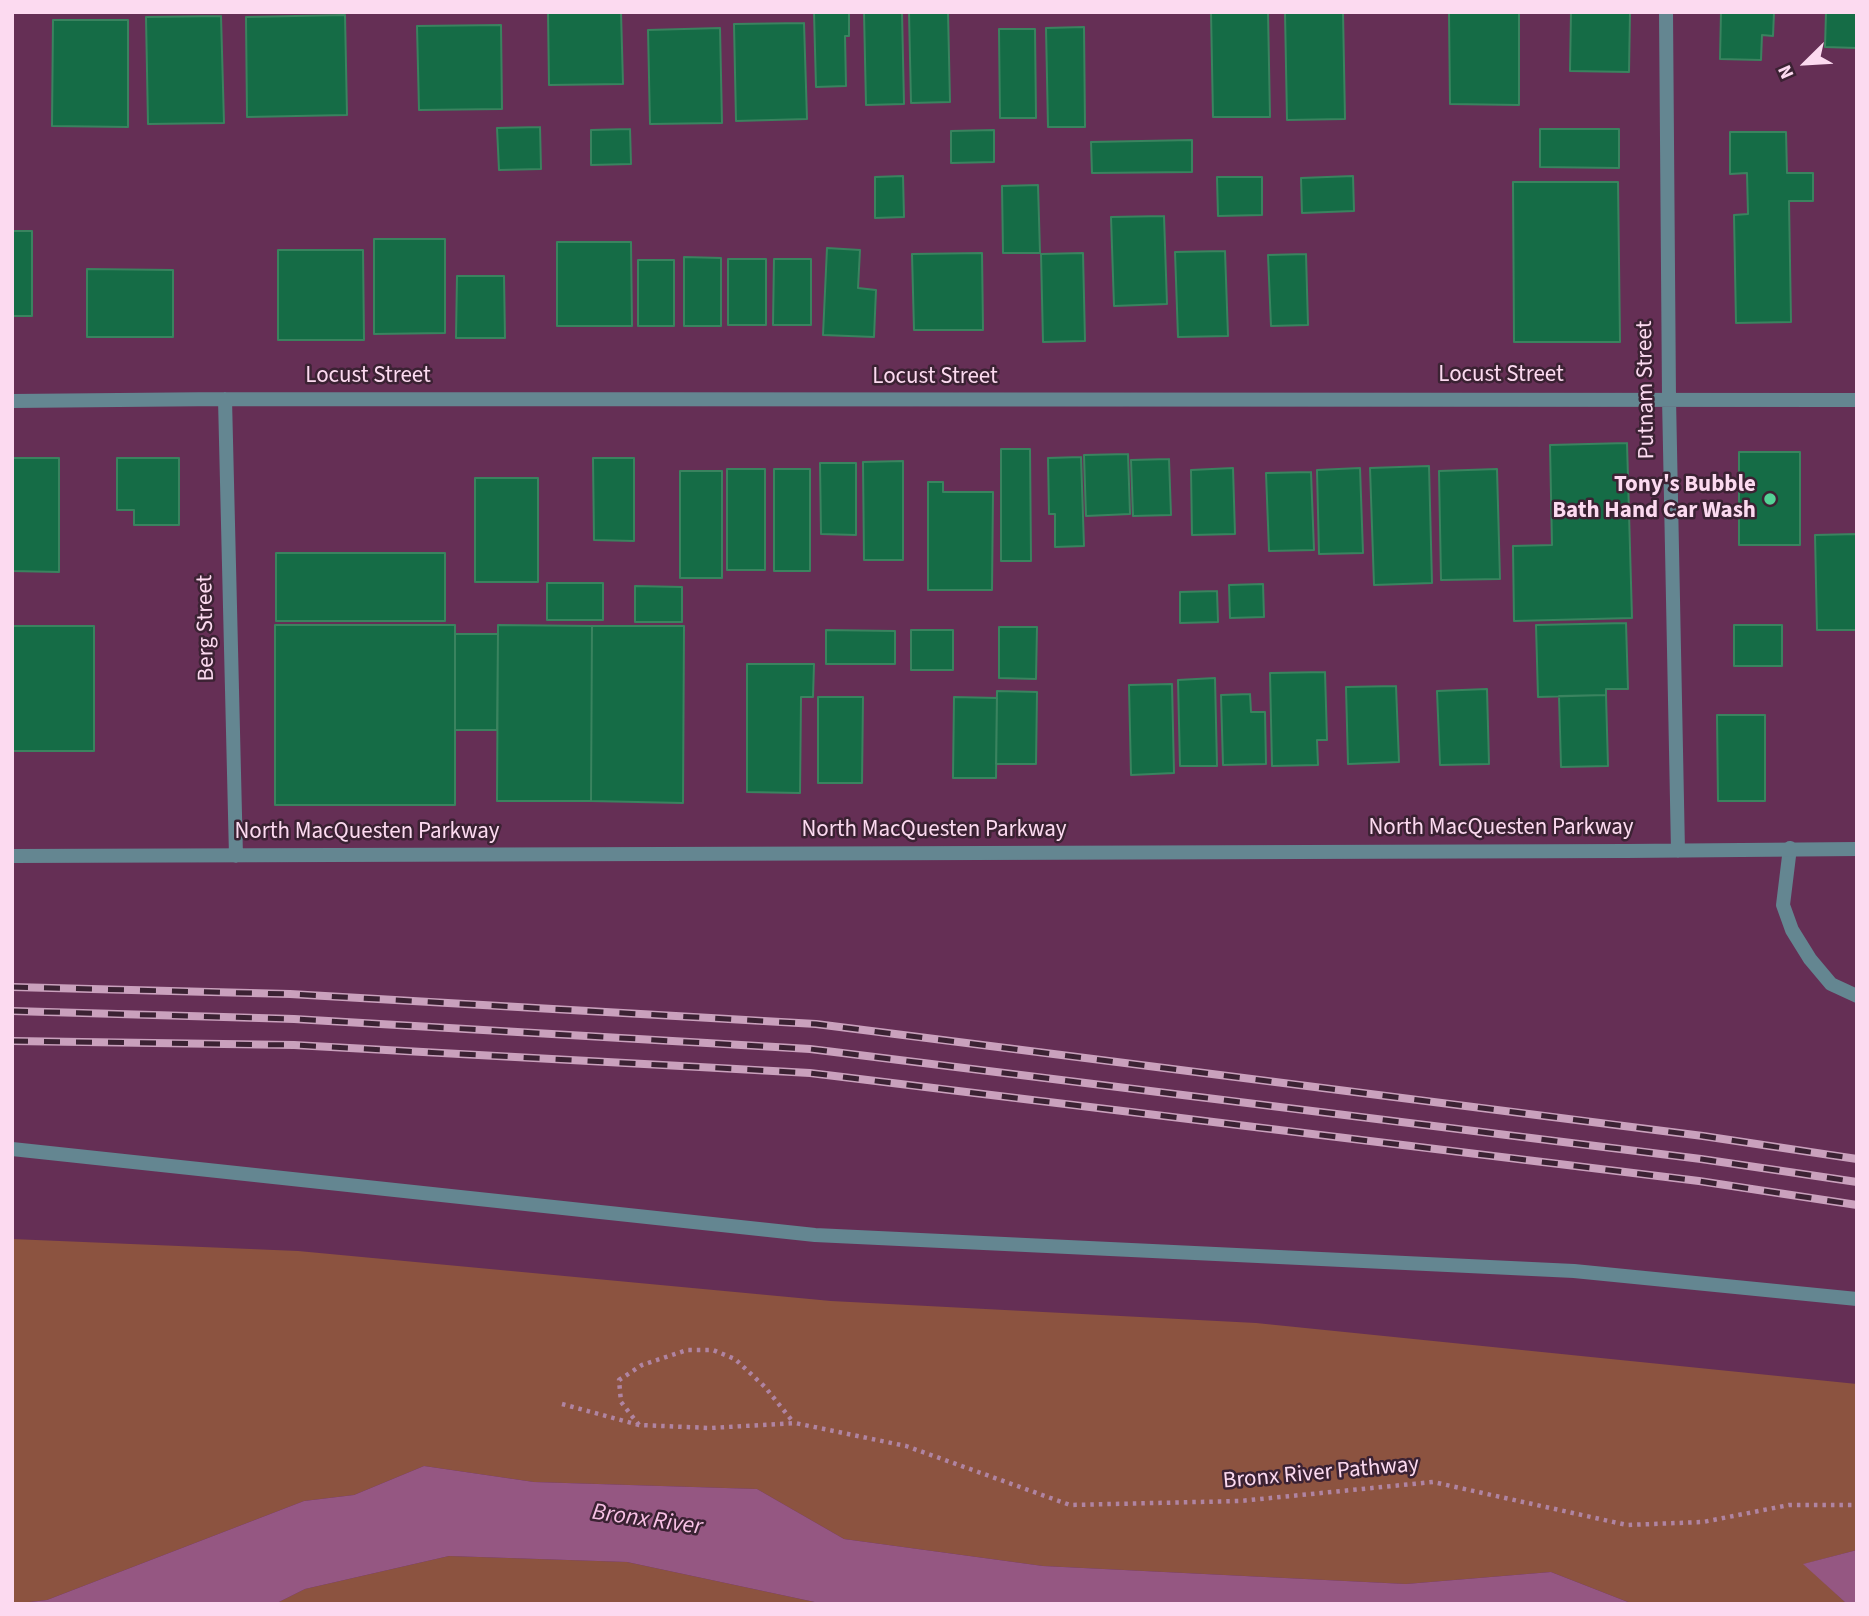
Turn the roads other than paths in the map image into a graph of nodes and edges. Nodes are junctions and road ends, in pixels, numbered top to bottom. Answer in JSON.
{"nodes":[{"id":1,"x":1666,"y":12,"type":"edge"},
{"id":2,"x":1669,"y":398,"type":"junction"},
{"id":3,"x":225,"y":399,"type":"junction"},
{"id":4,"x":1857,"y":400,"type":"edge"},
{"id":5,"x":12,"y":401,"type":"edge"},
{"id":6,"x":1790,"y":848,"type":"junction"},
{"id":7,"x":1857,"y":849,"type":"edge"},
{"id":8,"x":1678,"y":851,"type":"junction"},
{"id":9,"x":12,"y":856,"type":"edge"},
{"id":10,"x":236,"y":856,"type":"junction"},
{"id":11,"x":1857,"y":996,"type":"edge"},
{"id":12,"x":12,"y":1149,"type":"edge"},
{"id":13,"x":1857,"y":1299,"type":"edge"}],
"edges":[{"from":1,"to":2,"type":"street","name":"Putnam Street"},
{"from":2,"to":3,"type":"street","name":"Locust Street"},
{"from":2,"to":4,"type":"street","name":"Locust Street"},
{"from":2,"to":8,"type":"street","name":"Putnam Street"},
{"from":3,"to":5,"type":"street","name":"Locust Street"},
{"from":3,"to":10,"type":"street","name":"Berg Street"},
{"from":6,"to":7,"type":"street","name":"North MacQuesten Parkway"},
{"from":6,"to":8,"type":"street","name":"North MacQuesten Parkway"},
{"from":6,"to":11,"type":"street"},
{"from":8,"to":10,"type":"street","name":"North MacQuesten Parkway"},
{"from":9,"to":10,"type":"street","name":"North MacQuesten Parkway"},
{"from":12,"to":13,"type":"street"}]}
